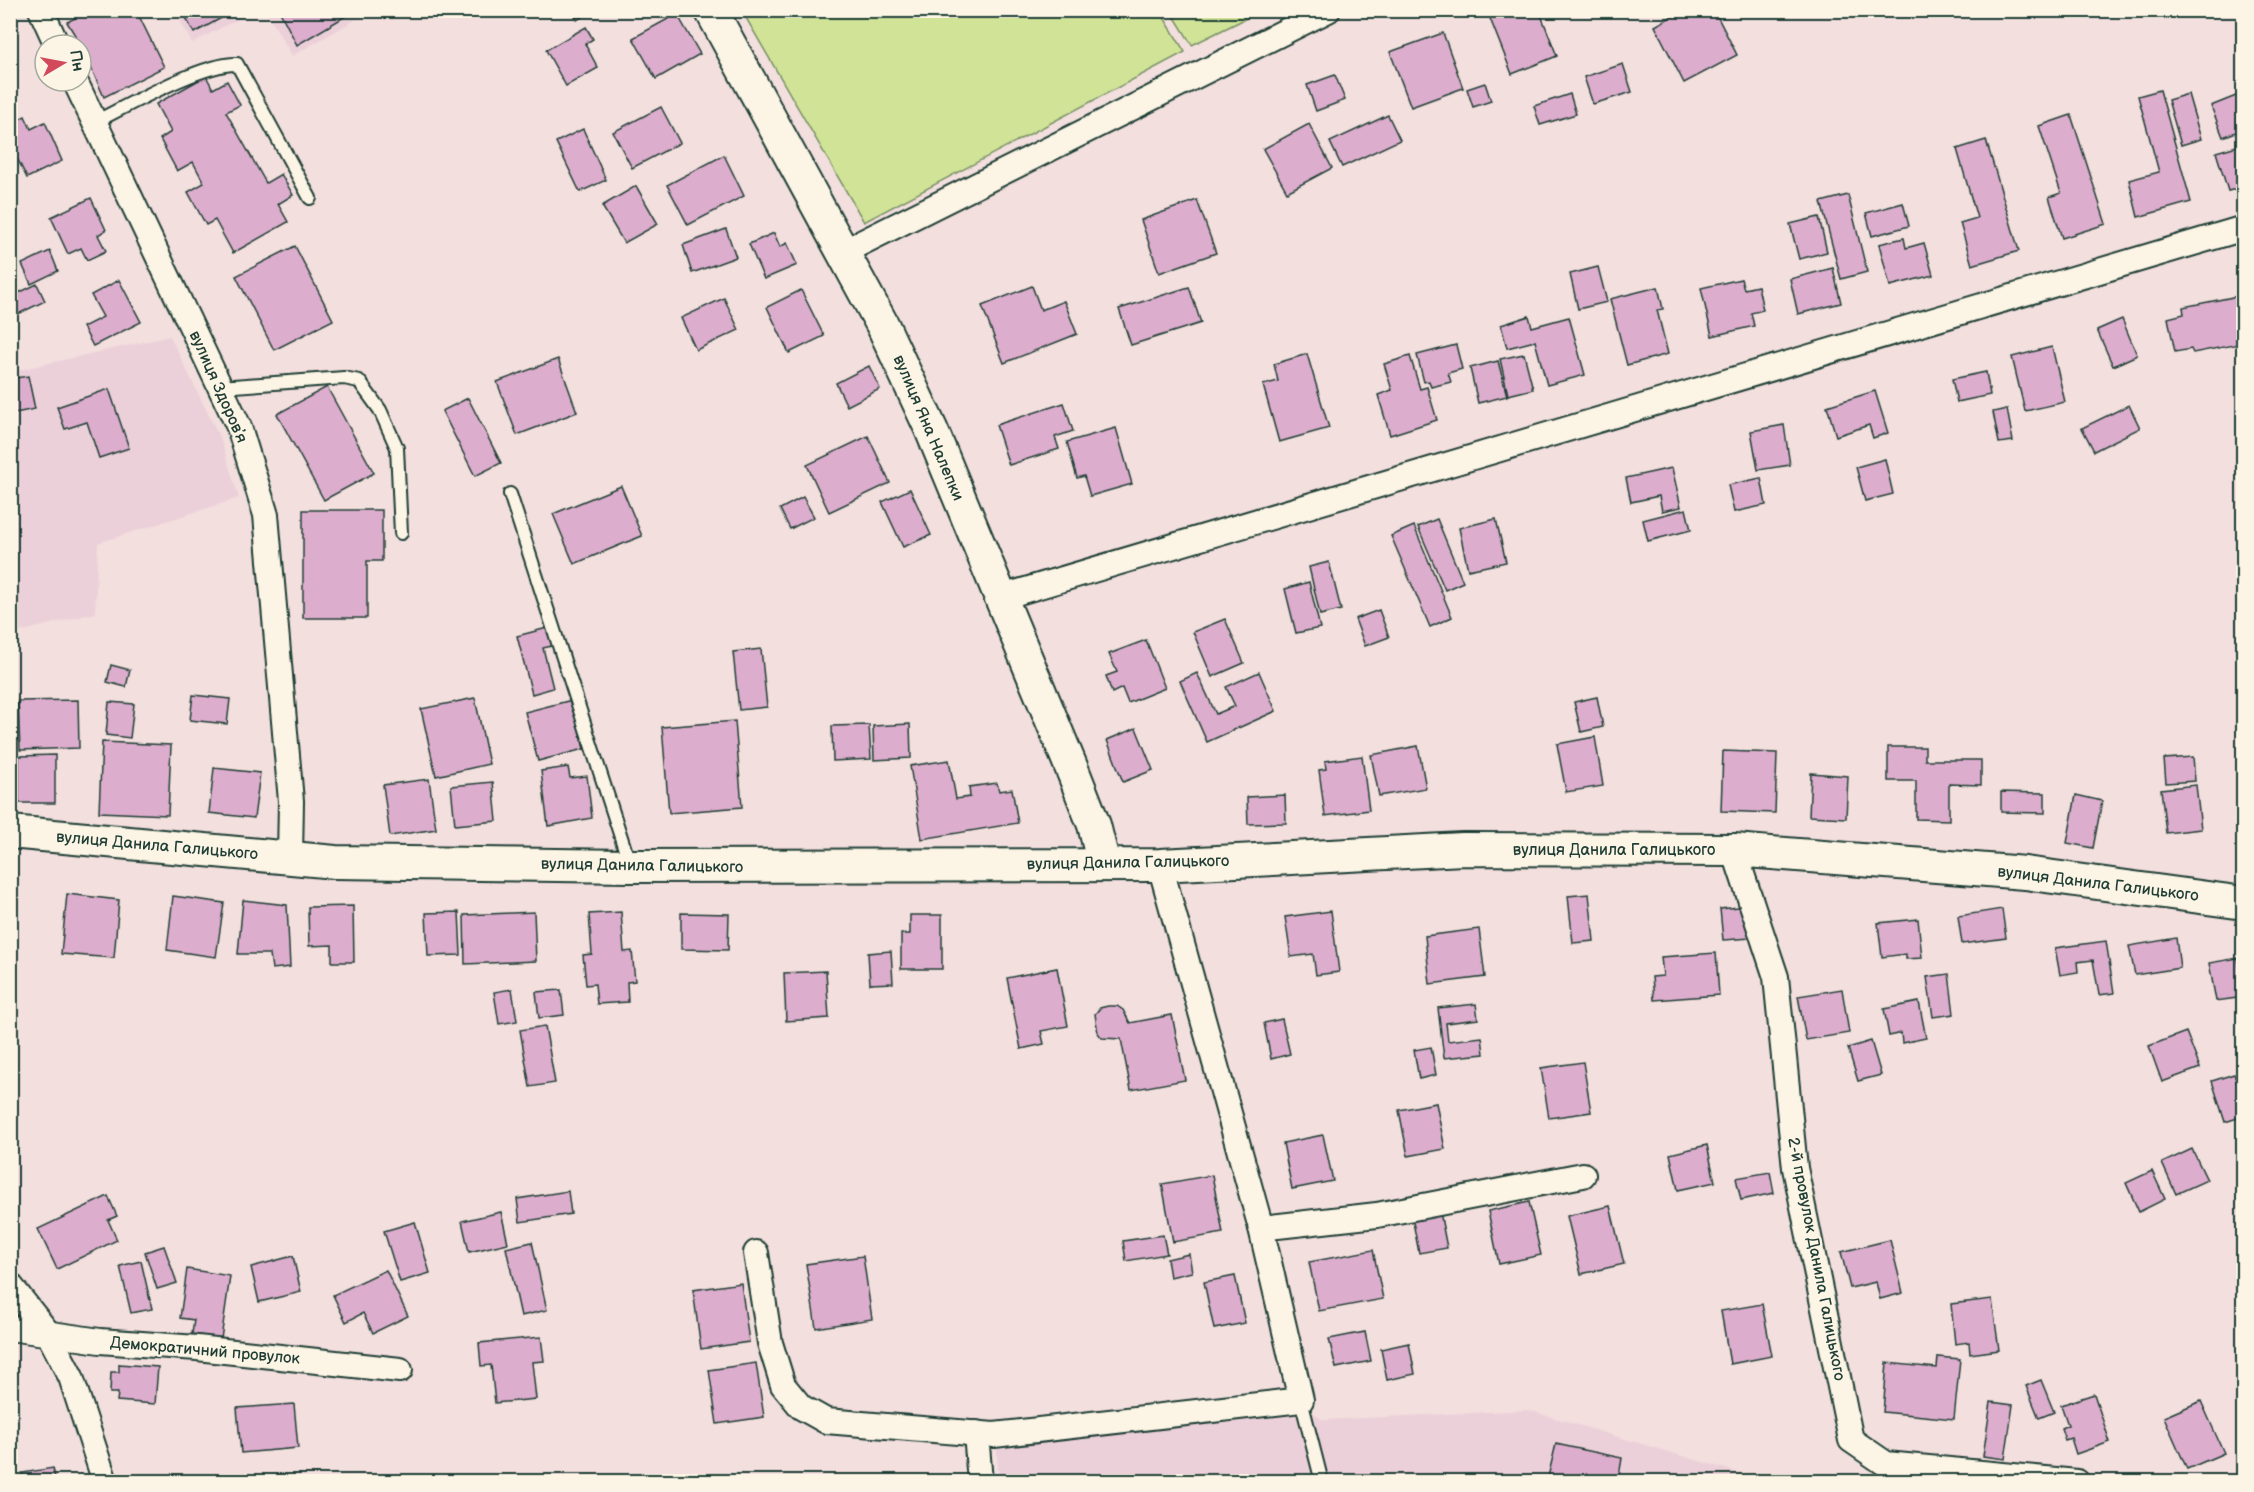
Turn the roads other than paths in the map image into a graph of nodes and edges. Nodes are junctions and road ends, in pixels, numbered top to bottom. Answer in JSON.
{"nodes":[{"id":1,"x":41,"y":10,"type":"edge"},
{"id":2,"x":711,"y":10,"type":"edge"},
{"id":3,"x":1328,"y":10,"type":"edge"},
{"id":4,"x":52,"y":33,"type":"edge"},
{"id":5,"x":81,"y":93,"type":"edge"},
{"id":6,"x":95,"y":122,"type":"junction"},
{"id":7,"x":310,"y":198,"type":"dead end"},
{"id":8,"x":2244,"y":228,"type":"edge"},
{"id":9,"x":843,"y":252,"type":"junction"},
{"id":10,"x":220,"y":387,"type":"junction"},
{"id":11,"x":510,"y":494,"type":"dead end"},
{"id":12,"x":401,"y":533,"type":"dead end"},
{"id":13,"x":1002,"y":597,"type":"junction"},
{"id":14,"x":10,"y":832,"type":"edge"},
{"id":15,"x":1734,"y":850,"type":"junction"},
{"id":16,"x":290,"y":858,"type":"junction"},
{"id":17,"x":1104,"y":865,"type":"junction"},
{"id":18,"x":1160,"y":865,"type":"junction"},
{"id":19,"x":630,"y":866,"type":"junction"},
{"id":20,"x":2244,"y":903,"type":"edge"},
{"id":21,"x":1583,"y":1174,"type":"dead end"},
{"id":22,"x":1261,"y":1228,"type":"junction"},
{"id":23,"x":756,"y":1253,"type":"dead end"},
{"id":24,"x":10,"y":1285,"type":"edge"},
{"id":25,"x":10,"y":1329,"type":"edge"},
{"id":26,"x":48,"y":1333,"type":"junction"},
{"id":27,"x":400,"y":1370,"type":"dead end"},
{"id":28,"x":1301,"y":1400,"type":"junction"},
{"id":29,"x":976,"y":1433,"type":"junction"},
{"id":30,"x":105,"y":1482,"type":"edge"},
{"id":31,"x":980,"y":1482,"type":"edge"},
{"id":32,"x":1322,"y":1482,"type":"edge"},
{"id":33,"x":2077,"y":1482,"type":"edge"}],
"edges":[{"from":1,"to":4,"type":"street"},
{"from":2,"to":9,"type":"street","name":"вулиця Яна Налепки"},
{"from":3,"to":9,"type":"street"},
{"from":5,"to":6,"type":"street","name":"вулиця Здоровʼя"},
{"from":6,"to":7,"type":"lane"},
{"from":6,"to":10,"type":"street","name":"вулиця Здоровʼя"},
{"from":8,"to":13,"type":"street"},
{"from":9,"to":13,"type":"street","name":"вулиця Яна Налепки"},
{"from":10,"to":12,"type":"lane"},
{"from":10,"to":16,"type":"street","name":"вулиця Здоровʼя"},
{"from":11,"to":19,"type":"lane"},
{"from":13,"to":17,"type":"street","name":"вулиця Яна Налепки"},
{"from":14,"to":16,"type":"street","name":"вулиця Данила Галицького"},
{"from":15,"to":18,"type":"street","name":"вулиця Данила Галицького"},
{"from":15,"to":20,"type":"street","name":"вулиця Данила Галицького"},
{"from":15,"to":33,"type":"street","name":"2-й провулок Данила Галицького"},
{"from":16,"to":19,"type":"street","name":"вулиця Данила Галицького"},
{"from":17,"to":18,"type":"street","name":"вулиця Данила Галицького"},
{"from":17,"to":19,"type":"street","name":"вулиця Данила Галицького"},
{"from":18,"to":22,"type":"street"},
{"from":21,"to":22,"type":"street"},
{"from":22,"to":28,"type":"street"},
{"from":23,"to":29,"type":"street"},
{"from":24,"to":26,"type":"street"},
{"from":25,"to":26,"type":"street","name":"Демократичний провулок"},
{"from":26,"to":27,"type":"street","name":"Демократичний провулок"},
{"from":26,"to":30,"type":"street"},
{"from":28,"to":29,"type":"street"},
{"from":28,"to":32,"type":"lane"},
{"from":29,"to":31,"type":"street"}]}
